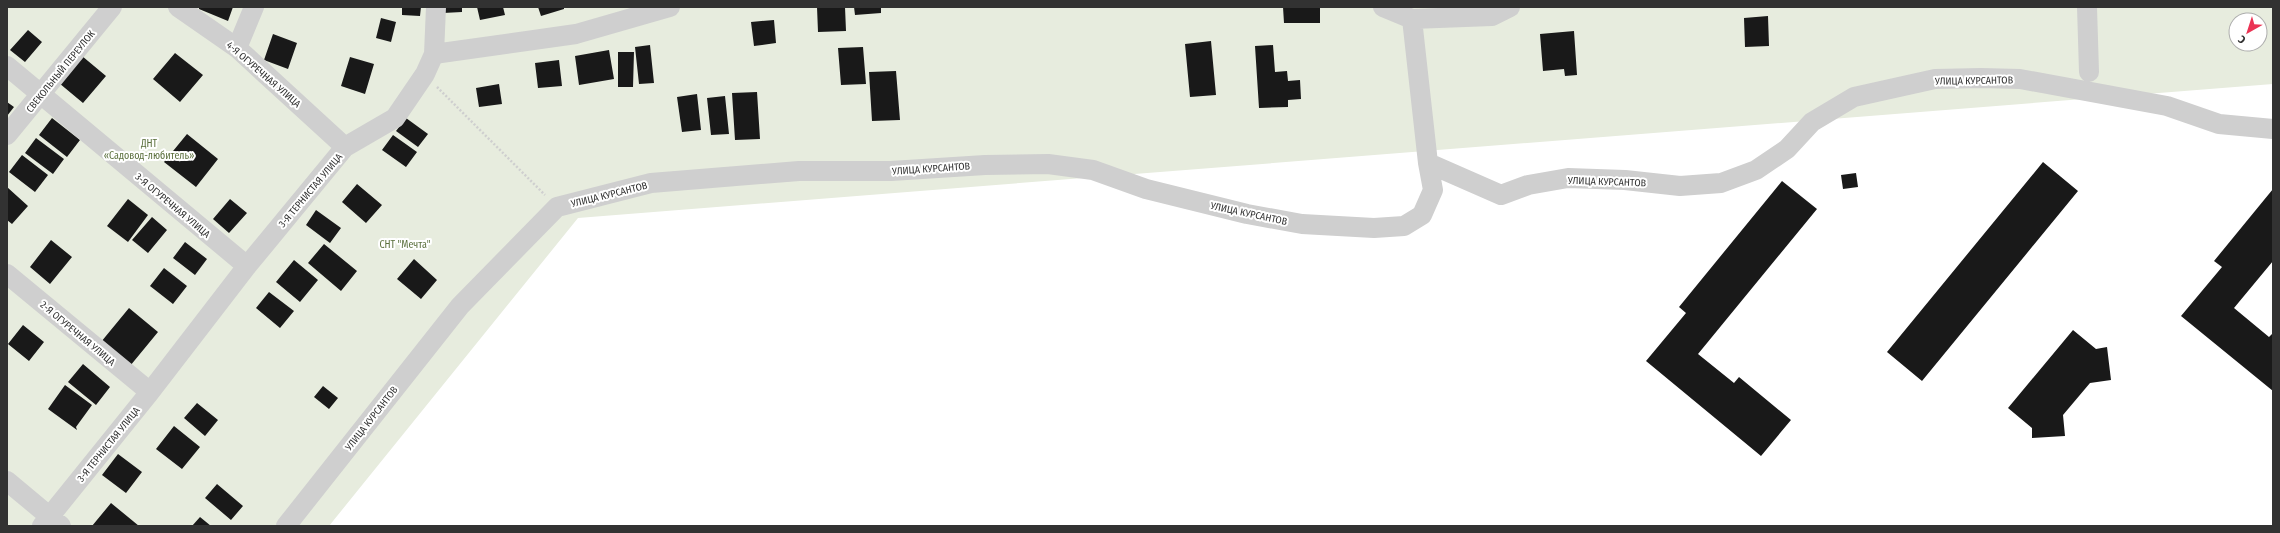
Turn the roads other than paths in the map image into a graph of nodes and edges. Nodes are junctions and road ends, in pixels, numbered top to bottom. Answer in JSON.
{"nodes":[{"id":1,"x":112,"y":7,"type":"edge"},
{"id":2,"x":178,"y":7,"type":"edge"},
{"id":3,"x":254,"y":7,"type":"edge"},
{"id":4,"x":436,"y":7,"type":"edge"},
{"id":5,"x":670,"y":7,"type":"edge"},
{"id":6,"x":1382,"y":7,"type":"edge"},
{"id":7,"x":1510,"y":7,"type":"edge"},
{"id":8,"x":2087,"y":7,"type":"edge"},
{"id":9,"x":1412,"y":20,"type":"junction"},
{"id":10,"x":237,"y":48,"type":"junction"},
{"id":11,"x":434,"y":54,"type":"junction"},
{"id":12,"x":7,"y":66,"type":"edge"},
{"id":13,"x":2089,"y":72,"type":"dead end"},
{"id":14,"x":41,"y":96,"type":"junction"},
{"id":15,"x":2273,"y":129,"type":"edge"},
{"id":16,"x":7,"y":134,"type":"edge"},
{"id":17,"x":345,"y":147,"type":"junction"},
{"id":18,"x":1428,"y":163,"type":"junction"},
{"id":19,"x":247,"y":266,"type":"junction"},
{"id":20,"x":7,"y":274,"type":"edge"},
{"id":21,"x":150,"y":392,"type":"junction"},
{"id":22,"x":7,"y":482,"type":"edge"},
{"id":23,"x":51,"y":523,"type":"edge"},
{"id":24,"x":286,"y":526,"type":"edge"}],
"edges":[{"from":1,"to":14,"type":"street","name":"СВЕКОЛЬНЫЙ ПЕРЕУЛОК"},
{"from":2,"to":10,"type":"street","name":"4-Я ОГУРЕЧНАЯ УЛИЦА"},
{"from":3,"to":10,"type":"street"},
{"from":4,"to":11,"type":"street"},
{"from":5,"to":11,"type":"street"},
{"from":6,"to":9,"type":"street"},
{"from":7,"to":9,"type":"street"},
{"from":8,"to":13,"type":"street"},
{"from":9,"to":18,"type":"street"},
{"from":10,"to":17,"type":"street","name":"4-Я ОГУРЕЧНАЯ УЛИЦА"},
{"from":11,"to":17,"type":"street","name":"3-Я ТЕРНИСТАЯ УЛИЦА"},
{"from":12,"to":14,"type":"street","name":"3-Я ОГУРЕЧНАЯ УЛИЦА"},
{"from":14,"to":16,"type":"street","name":"СВЕКОЛЬНЫЙ ПЕРЕУЛОК"},
{"from":14,"to":19,"type":"street","name":"3-Я ОГУРЕЧНАЯ УЛИЦА"},
{"from":15,"to":18,"type":"street","name":"УЛИЦА КУРСАНТОВ"},
{"from":17,"to":19,"type":"street","name":"3-Я ТЕРНИСТАЯ УЛИЦА"},
{"from":18,"to":24,"type":"street","name":"УЛИЦА КУРСАНТОВ"},
{"from":19,"to":21,"type":"street","name":"3-Я ТЕРНИСТАЯ УЛИЦА"},
{"from":20,"to":21,"type":"street","name":"2-Я ОГУРЕЧНАЯ УЛИЦА"},
{"from":21,"to":23,"type":"street","name":"3-Я ТЕРНИСТАЯ УЛИЦА"},
{"from":22,"to":23,"type":"street"}]}
